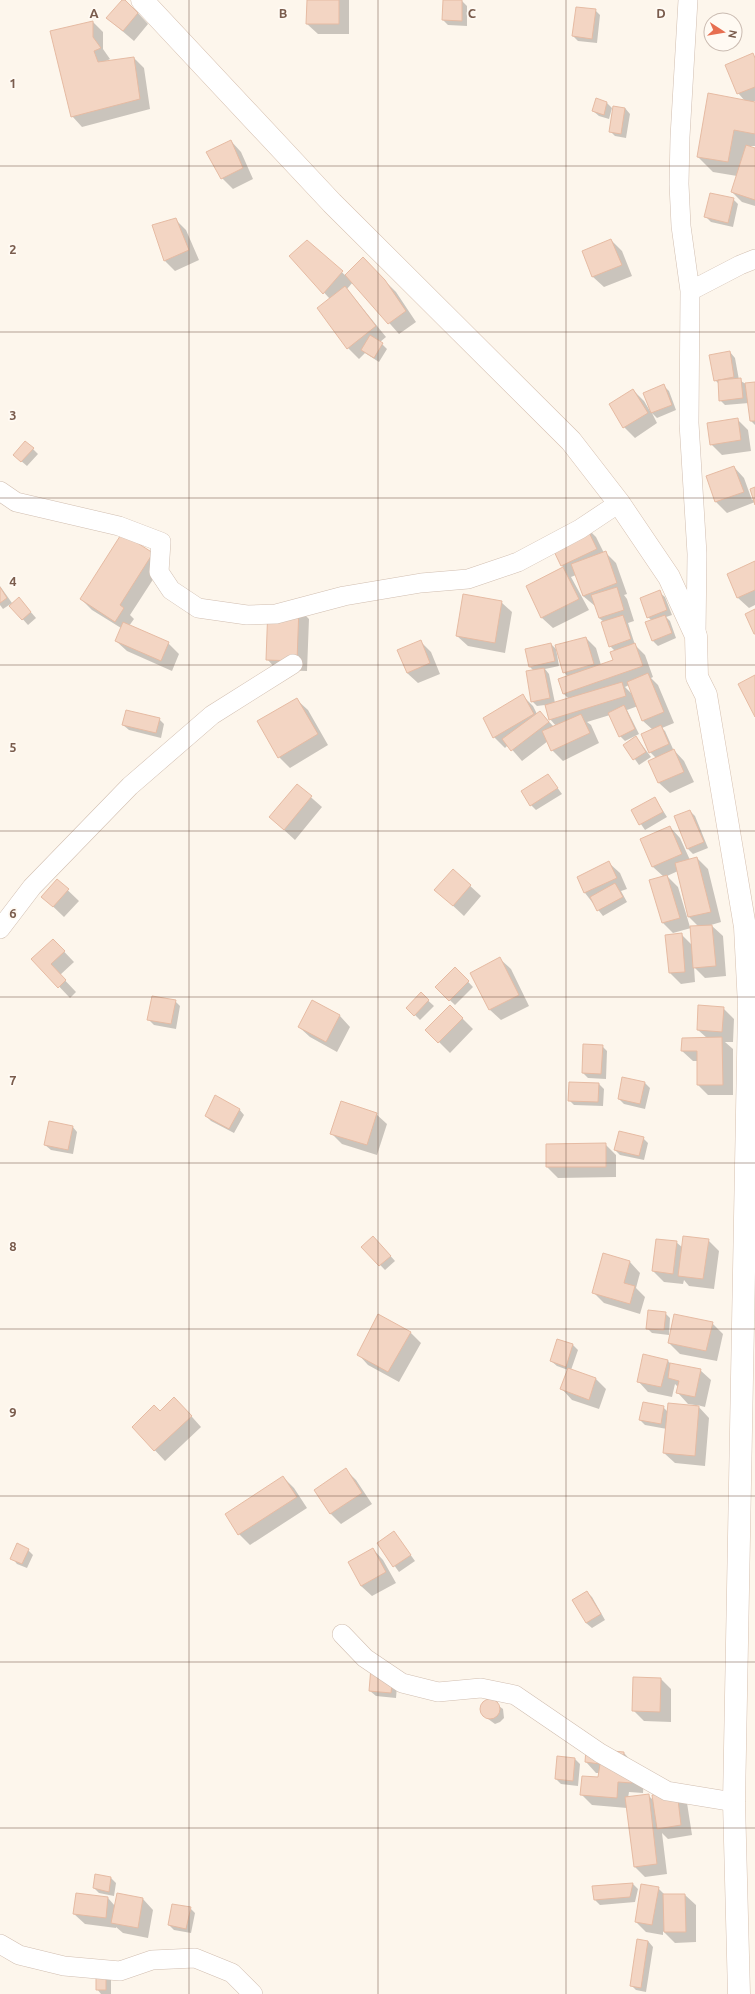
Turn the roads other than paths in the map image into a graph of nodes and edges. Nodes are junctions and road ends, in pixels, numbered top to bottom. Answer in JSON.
{"nodes":[{"id":1,"x":142,"y":0,"type":"edge"},
{"id":2,"x":688,"y":0,"type":"edge"},
{"id":3,"x":755,"y":259,"type":"edge"},
{"id":4,"x":690,"y":291,"type":"junction"},
{"id":5,"x":0,"y":491,"type":"edge"},
{"id":6,"x":620,"y":503,"type":"junction"},
{"id":7,"x":696,"y":636,"type":"junction"},
{"id":8,"x":293,"y":664,"type":"dead end"},
{"id":9,"x":0,"y":929,"type":"edge"},
{"id":10,"x":342,"y":1634,"type":"dead end"},
{"id":11,"x":734,"y":1802,"type":"junction"},
{"id":12,"x":0,"y":1944,"type":"edge"},
{"id":13,"x":253,"y":1994,"type":"edge"},
{"id":14,"x":738,"y":1994,"type":"edge"}],
"edges":[{"from":1,"to":6,"type":"street"},
{"from":2,"to":4,"type":"street"},
{"from":3,"to":4,"type":"street"},
{"from":4,"to":7,"type":"street"},
{"from":5,"to":6,"type":"street"},
{"from":6,"to":7,"type":"street"},
{"from":7,"to":11,"type":"street"},
{"from":8,"to":9,"type":"street"},
{"from":10,"to":11,"type":"street"},
{"from":11,"to":14,"type":"street"},
{"from":12,"to":13,"type":"street"}]}
